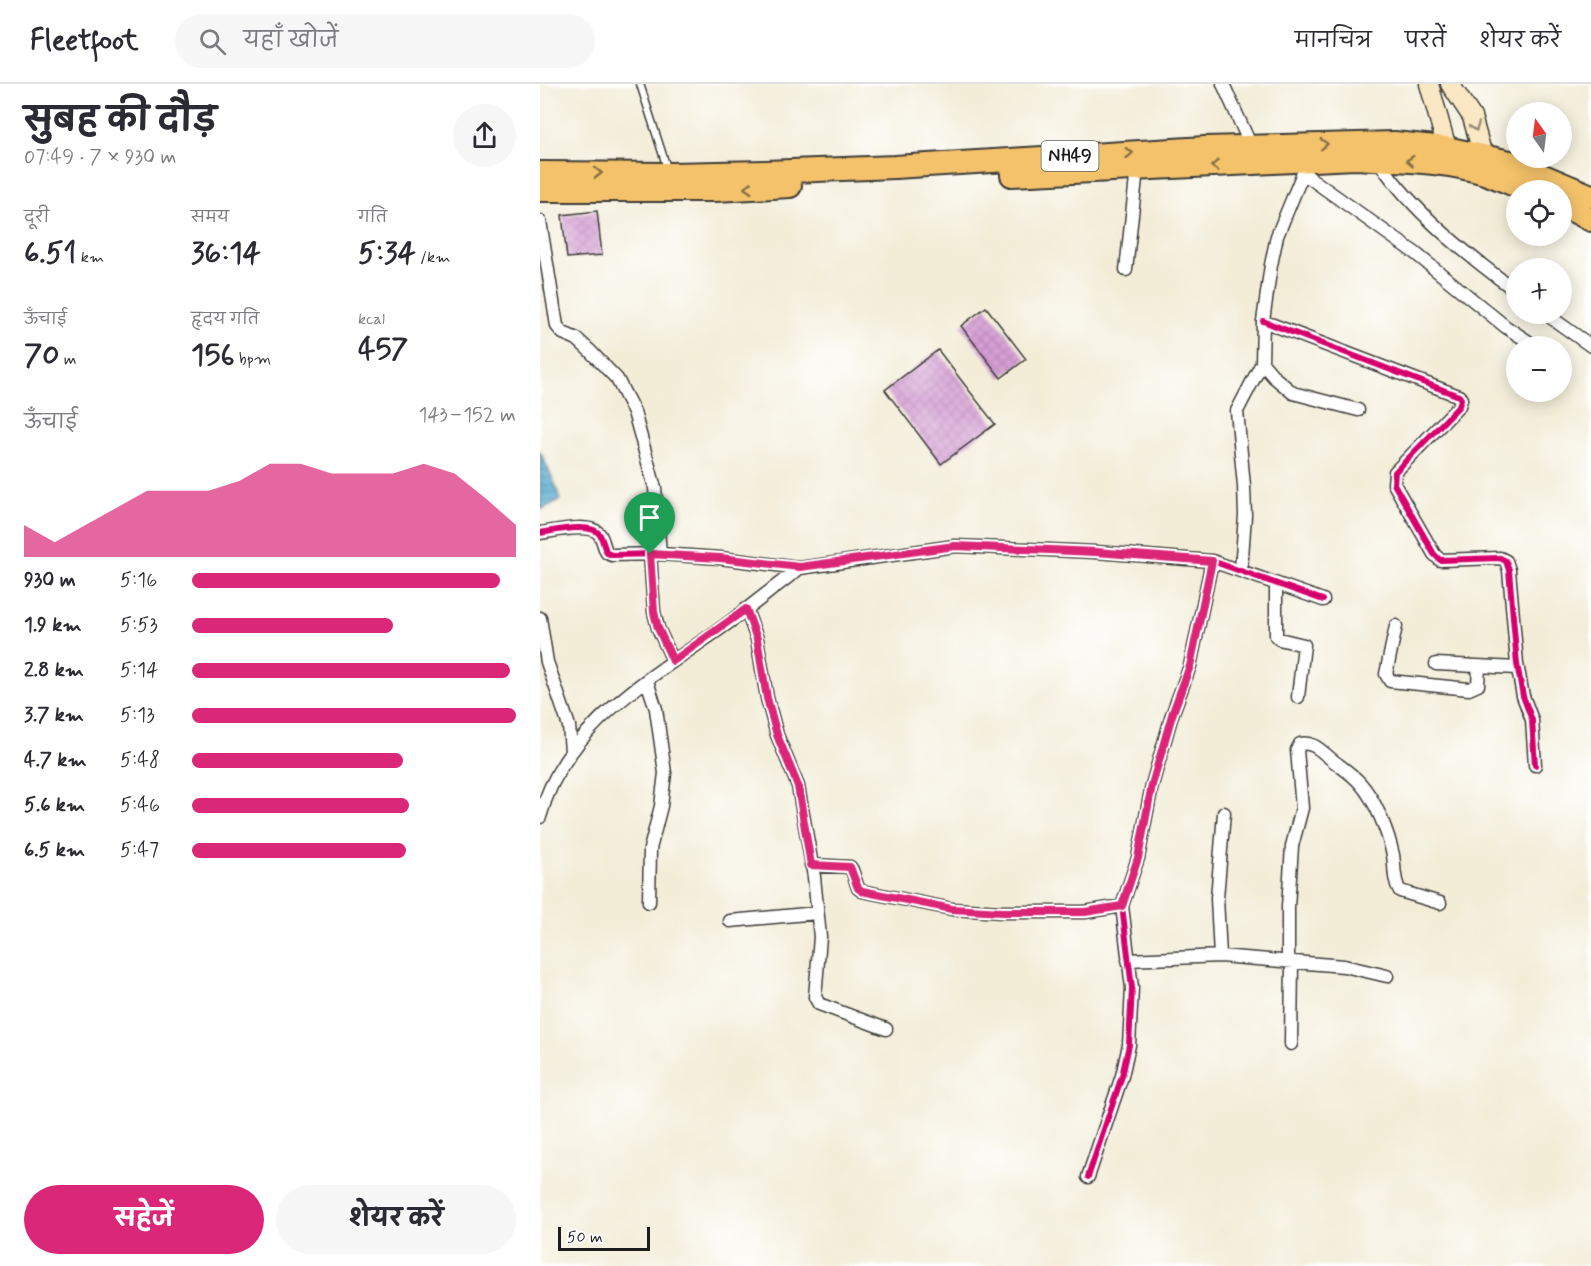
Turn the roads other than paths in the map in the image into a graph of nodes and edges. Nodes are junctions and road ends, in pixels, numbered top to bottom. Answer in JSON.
{"nodes":[{"id":1,"x":640,"y":84,"type":"edge"},
{"id":2,"x":1223,"y":84,"type":"edge"},
{"id":3,"x":1429,"y":84,"type":"edge"},
{"id":4,"x":1450,"y":84,"type":"edge"},
{"id":5,"x":1251,"y":146,"type":"junction"},
{"id":6,"x":1449,"y":157,"type":"junction"},
{"id":7,"x":1378,"y":160,"type":"junction"},
{"id":8,"x":1486,"y":165,"type":"junction"},
{"id":9,"x":1304,"y":167,"type":"junction"},
{"id":10,"x":1137,"y":169,"type":"junction"},
{"id":11,"x":540,"y":173,"type":"edge"},
{"id":12,"x":670,"y":174,"type":"junction"},
{"id":13,"x":1511,"y":180,"type":"edge"},
{"id":14,"x":540,"y":190,"type":"edge"},
{"id":15,"x":1591,"y":196,"type":"edge"},
{"id":16,"x":1572,"y":210,"type":"edge"},
{"id":17,"x":1591,"y":220,"type":"edge"},
{"id":18,"x":540,"y":221,"type":"edge"},
{"id":19,"x":1126,"y":270,"type":"dead end"},
{"id":20,"x":1506,"y":283,"type":"edge"},
{"id":21,"x":1263,"y":321,"type":"junction"},
{"id":22,"x":1560,"y":324,"type":"edge"},
{"id":23,"x":1520,"y":336,"type":"edge"},
{"id":24,"x":1591,"y":346,"type":"edge"},
{"id":25,"x":1262,"y":363,"type":"junction"},
{"id":26,"x":1358,"y":410,"type":"dead end"},
{"id":27,"x":540,"y":533,"type":"edge"},
{"id":28,"x":655,"y":554,"type":"junction"},
{"id":29,"x":1212,"y":561,"type":"junction"},
{"id":30,"x":800,"y":567,"type":"junction"},
{"id":31,"x":1241,"y":571,"type":"junction"},
{"id":32,"x":1276,"y":584,"type":"junction"},
{"id":33,"x":1323,"y":600,"type":"dead end"},
{"id":34,"x":746,"y":609,"type":"junction"},
{"id":35,"x":540,"y":618,"type":"edge"},
{"id":36,"x":1396,"y":626,"type":"dead end"},
{"id":37,"x":673,"y":661,"type":"junction"},
{"id":38,"x":1436,"y":664,"type":"dead end"},
{"id":39,"x":1479,"y":667,"type":"junction"},
{"id":40,"x":1517,"y":668,"type":"junction"},
{"id":41,"x":647,"y":681,"type":"junction"},
{"id":42,"x":1298,"y":697,"type":"dead end"},
{"id":43,"x":571,"y":751,"type":"junction"},
{"id":44,"x":1534,"y":765,"type":"dead end"},
{"id":45,"x":1224,"y":813,"type":"dead end"},
{"id":46,"x":540,"y":817,"type":"edge"},
{"id":47,"x":811,"y":865,"type":"junction"},
{"id":48,"x":649,"y":903,"type":"dead end"},
{"id":49,"x":1440,"y":903,"type":"dead end"},
{"id":50,"x":1122,"y":906,"type":"junction"},
{"id":51,"x":817,"y":913,"type":"junction"},
{"id":52,"x":730,"y":921,"type":"dead end"},
{"id":53,"x":1220,"y":956,"type":"junction"},
{"id":54,"x":1128,"y":960,"type":"junction"},
{"id":55,"x":1290,"y":961,"type":"junction"},
{"id":56,"x":1387,"y":976,"type":"dead end"},
{"id":57,"x":886,"y":1029,"type":"dead end"},
{"id":58,"x":1291,"y":1044,"type":"dead end"},
{"id":59,"x":1088,"y":1177,"type":"dead end"}],
"edges":[{"from":1,"to":12,"type":"lane"},
{"from":2,"to":5,"type":"street"},
{"from":3,"to":6,"type":"main road"},
{"from":4,"to":8,"type":"main road","one_way":true},
{"from":5,"to":6,"type":"highway","number":"NH49","one_way":true},
{"from":12,"to":5,"type":"highway","number":"NH49","one_way":true},
{"from":6,"to":7,"type":"highway","number":"NH49","one_way":true},
{"from":6,"to":8,"type":"highway","number":"NH49"},
{"from":7,"to":9,"type":"highway","number":"NH49"},
{"from":7,"to":20,"type":"street"},
{"from":8,"to":13,"type":"highway","number":"NH49"},
{"from":8,"to":15,"type":"highway","number":"NH49"},
{"from":9,"to":10,"type":"highway","number":"NH49","one_way":true},
{"from":9,"to":21,"type":"street"},
{"from":9,"to":23,"type":"street"},
{"from":10,"to":14,"type":"highway","number":"NH49","one_way":true},
{"from":10,"to":19,"type":"street"},
{"from":11,"to":12,"type":"highway","number":"NH49","one_way":true},
{"from":16,"to":17,"type":"highway"},
{"from":18,"to":28,"type":"street"},
{"from":21,"to":25,"type":"street"},
{"from":21,"to":40,"type":"street"},
{"from":22,"to":24,"type":"street"},
{"from":25,"to":26,"type":"street"},
{"from":25,"to":31,"type":"street"},
{"from":27,"to":28,"type":"street"},
{"from":28,"to":30,"type":"street"},
{"from":28,"to":37,"type":"street"},
{"from":29,"to":30,"type":"street"},
{"from":29,"to":31,"type":"street"},
{"from":29,"to":50,"type":"street"},
{"from":30,"to":34,"type":"street"},
{"from":31,"to":32,"type":"street"},
{"from":32,"to":33,"type":"street"},
{"from":32,"to":42,"type":"street"},
{"from":34,"to":37,"type":"street"},
{"from":34,"to":47,"type":"street"},
{"from":35,"to":43,"type":"street"},
{"from":36,"to":39,"type":"street"},
{"from":37,"to":41,"type":"street"},
{"from":38,"to":39,"type":"street"},
{"from":39,"to":40,"type":"street"},
{"from":40,"to":44,"type":"street"},
{"from":41,"to":43,"type":"street"},
{"from":41,"to":48,"type":"street"},
{"from":43,"to":46,"type":"street"},
{"from":45,"to":53,"type":"street"},
{"from":47,"to":50,"type":"street"},
{"from":47,"to":51,"type":"street"},
{"from":49,"to":55,"type":"street"},
{"from":50,"to":54,"type":"street"},
{"from":51,"to":52,"type":"street"},
{"from":51,"to":57,"type":"street"},
{"from":53,"to":54,"type":"street"},
{"from":53,"to":55,"type":"street"},
{"from":54,"to":59,"type":"street"},
{"from":55,"to":56,"type":"street"},
{"from":55,"to":58,"type":"street"}]}
